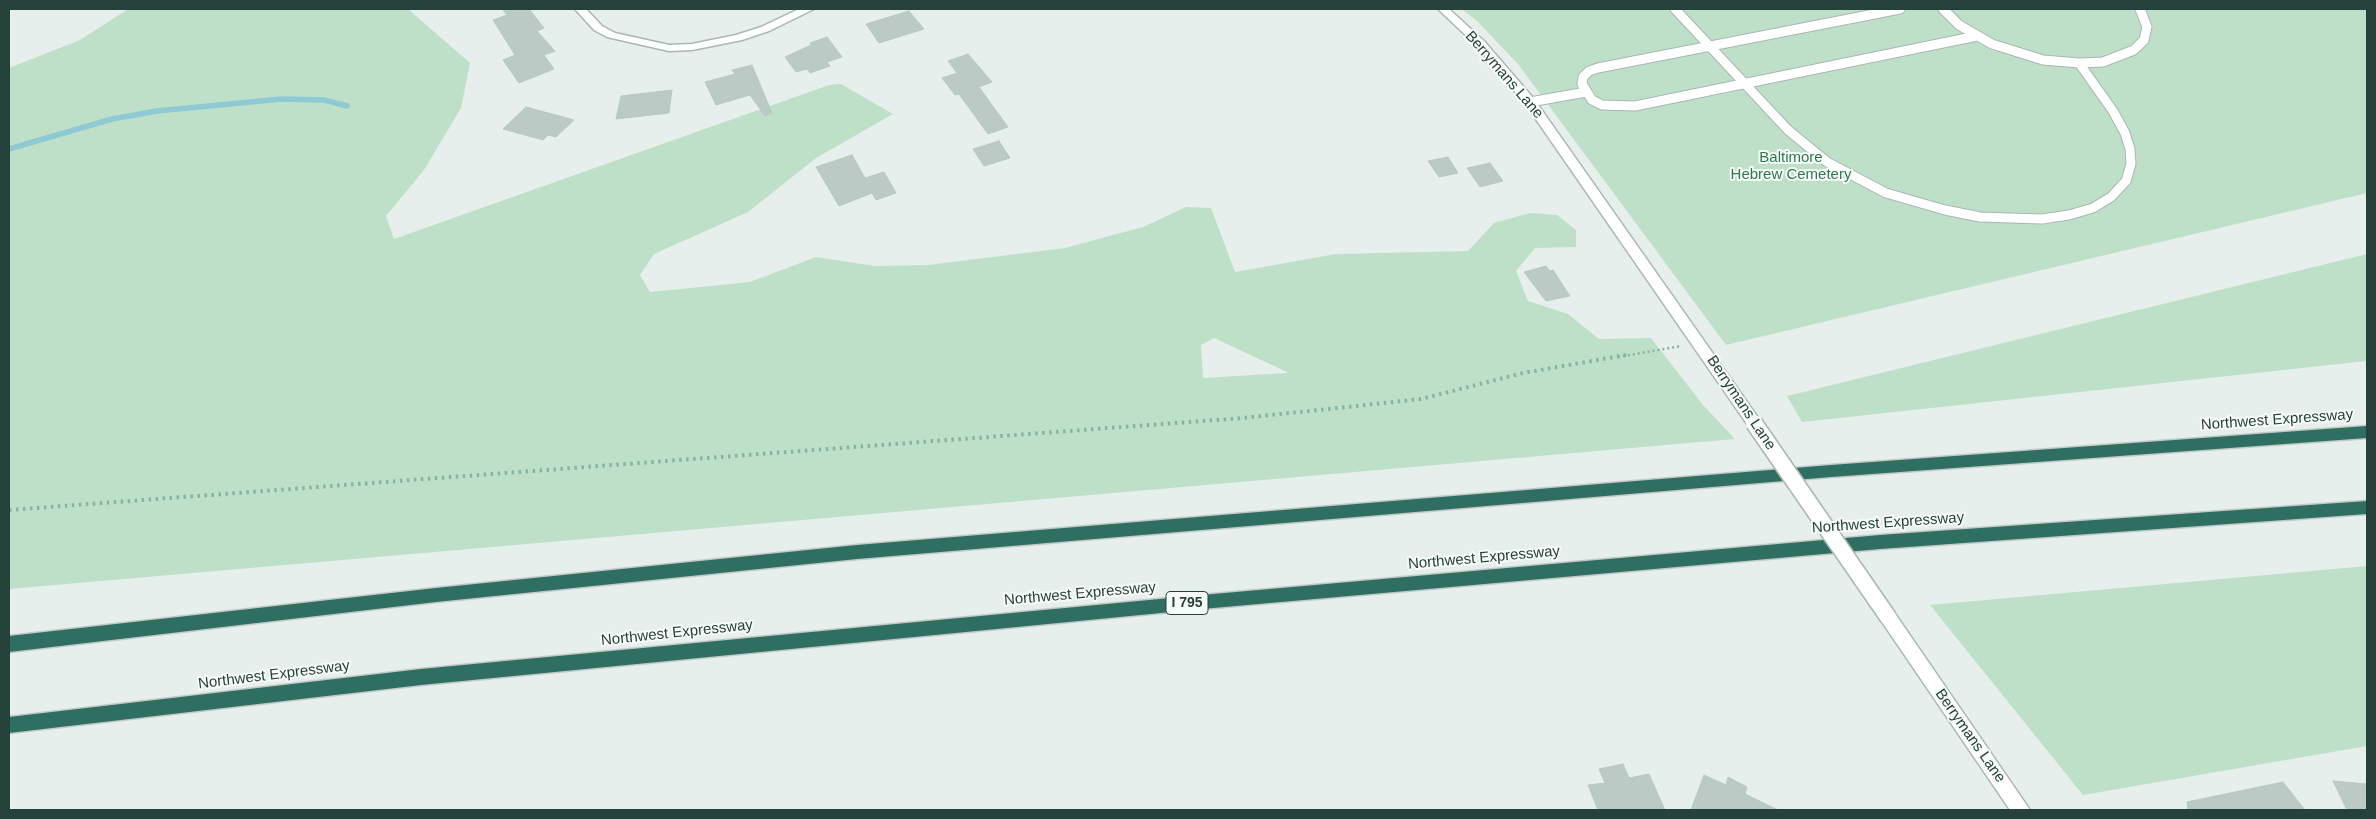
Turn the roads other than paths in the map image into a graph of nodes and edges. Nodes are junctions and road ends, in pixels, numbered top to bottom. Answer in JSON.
{"nodes":[{"id":1,"x":580,"y":9,"type":"edge"},
{"id":2,"x":808,"y":9,"type":"edge"},
{"id":3,"x":1443,"y":9,"type":"edge"},
{"id":4,"x":1675,"y":9,"type":"edge"},
{"id":5,"x":1900,"y":9,"type":"edge"},
{"id":6,"x":1943,"y":9,"type":"edge"},
{"id":7,"x":2140,"y":9,"type":"edge"},
{"id":8,"x":1977,"y":36,"type":"junction"},
{"id":9,"x":1710,"y":45,"type":"junction"},
{"id":10,"x":2079,"y":64,"type":"junction"},
{"id":11,"x":1745,"y":84,"type":"junction"},
{"id":12,"x":1586,"y":92,"type":"junction"},
{"id":13,"x":1530,"y":102,"type":"junction"},
{"id":14,"x":2367,"y":432,"type":"edge"},
{"id":15,"x":2367,"y":507,"type":"edge"},
{"id":16,"x":9,"y":644,"type":"edge"},
{"id":17,"x":9,"y":725,"type":"edge"},
{"id":18,"x":2022,"y":810,"type":"edge"}],
"edges":[{"from":1,"to":2,"type":"street"},
{"from":3,"to":13,"type":"street","name":"Berrymans Lane"},
{"from":4,"to":9,"type":"lane"},
{"from":5,"to":9,"type":"lane"},
{"from":6,"to":8,"type":"lane"},
{"from":7,"to":10,"type":"lane"},
{"from":8,"to":10,"type":"lane"},
{"from":8,"to":11,"type":"lane"},
{"from":9,"to":11,"type":"lane"},
{"from":9,"to":12,"type":"lane"},
{"from":10,"to":11,"type":"lane"},
{"from":11,"to":12,"type":"lane"},
{"from":12,"to":13,"type":"lane"},
{"from":13,"to":18,"type":"street","name":"Berrymans Lane","bridge":true},
{"from":14,"to":16,"type":"highway","name":"Northwest Expressway"},
{"from":15,"to":17,"type":"highway","name":"Northwest Expressway","number":"I 795"}]}
